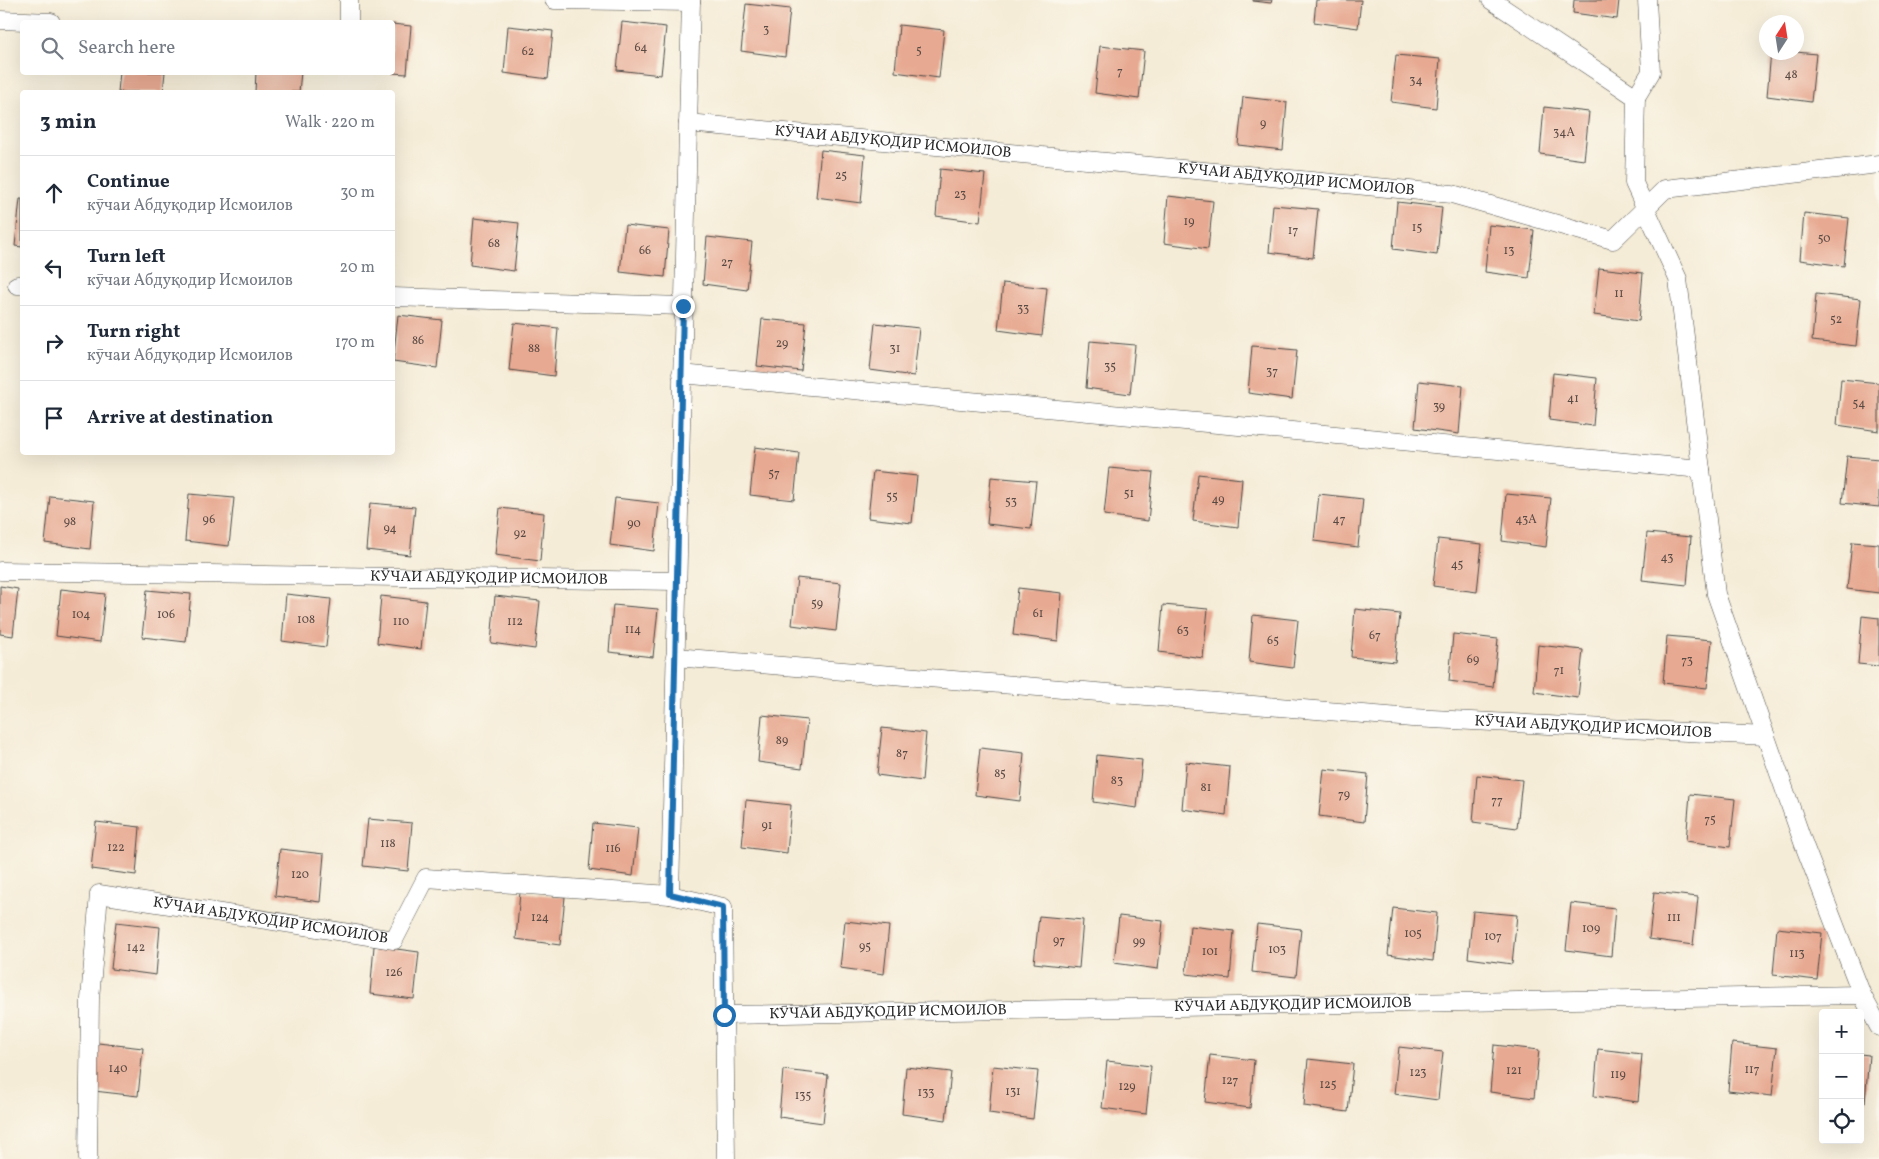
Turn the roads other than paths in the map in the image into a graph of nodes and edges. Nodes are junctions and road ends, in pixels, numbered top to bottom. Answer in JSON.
{"nodes":[{"id":1,"x":349,"y":0,"type":"edge"},
{"id":2,"x":554,"y":0,"type":"edge"},
{"id":3,"x":1491,"y":0,"type":"edge"},
{"id":4,"x":1647,"y":0,"type":"edge"},
{"id":5,"x":691,"y":1,"type":"edge"},
{"id":6,"x":0,"y":20,"type":"edge"},
{"id":7,"x":349,"y":20,"type":"edge"},
{"id":8,"x":20,"y":21,"type":"edge"},
{"id":9,"x":1636,"y":97,"type":"junction"},
{"id":10,"x":688,"y":123,"type":"junction"},
{"id":11,"x":1879,"y":164,"type":"edge"},
{"id":12,"x":1644,"y":208,"type":"junction"},
{"id":13,"x":395,"y":297,"type":"edge"},
{"id":14,"x":683,"y":306,"type":"junction"},
{"id":15,"x":681,"y":374,"type":"junction"},
{"id":16,"x":1701,"y":469,"type":"junction"},
{"id":17,"x":0,"y":571,"type":"edge"},
{"id":18,"x":676,"y":581,"type":"junction"},
{"id":19,"x":675,"y":657,"type":"junction"},
{"id":20,"x":1766,"y":736,"type":"junction"},
{"id":21,"x":670,"y":894,"type":"junction"},
{"id":22,"x":1862,"y":995,"type":"junction"},
{"id":23,"x":724,"y":1015,"type":"junction"},
{"id":24,"x":1879,"y":1028,"type":"edge"},
{"id":25,"x":88,"y":1159,"type":"edge"},
{"id":26,"x":726,"y":1159,"type":"edge"}],
"edges":[{"from":1,"to":7,"type":"street"},
{"from":2,"to":5,"type":"street"},
{"from":3,"to":9,"type":"street"},
{"from":4,"to":9,"type":"street"},
{"from":5,"to":10,"type":"street"},
{"from":6,"to":8,"type":"street"},
{"from":9,"to":12,"type":"street"},
{"from":10,"to":12,"type":"street","name":"КӮЧАИ АБДУҚОДИР ИСМОИЛОВ"},
{"from":10,"to":14,"type":"street"},
{"from":11,"to":12,"type":"street","name":"КӮЧАИ АБДУҚОДИР ИСМОИЛОВ"},
{"from":12,"to":16,"type":"street"},
{"from":13,"to":14,"type":"street"},
{"from":14,"to":15,"type":"street"},
{"from":15,"to":16,"type":"street"},
{"from":15,"to":18,"type":"street"},
{"from":16,"to":20,"type":"street"},
{"from":17,"to":18,"type":"street","name":"КӮЧАИ АБДУҚОДИР ИСМОИЛОВ"},
{"from":18,"to":19,"type":"street"},
{"from":19,"to":20,"type":"street","name":"КӮЧАИ АБДУҚОДИР ИСМОИЛОВ"},
{"from":19,"to":21,"type":"street"},
{"from":20,"to":22,"type":"street"},
{"from":21,"to":23,"type":"street","name":"КӮЧАИ АБДУҚОДИР ИСМОИЛОВ"},
{"from":21,"to":25,"type":"street","name":"КӮЧАИ АБДУҚОДИР ИСМОИЛОВ"},
{"from":22,"to":23,"type":"street","name":"КӮЧАИ АБДУҚОДИР ИСМОИЛОВ"},
{"from":22,"to":24,"type":"street"},
{"from":23,"to":26,"type":"street","name":"КӮЧАИ АБДУҚОДИР ИСМОИЛОВ"}]}
